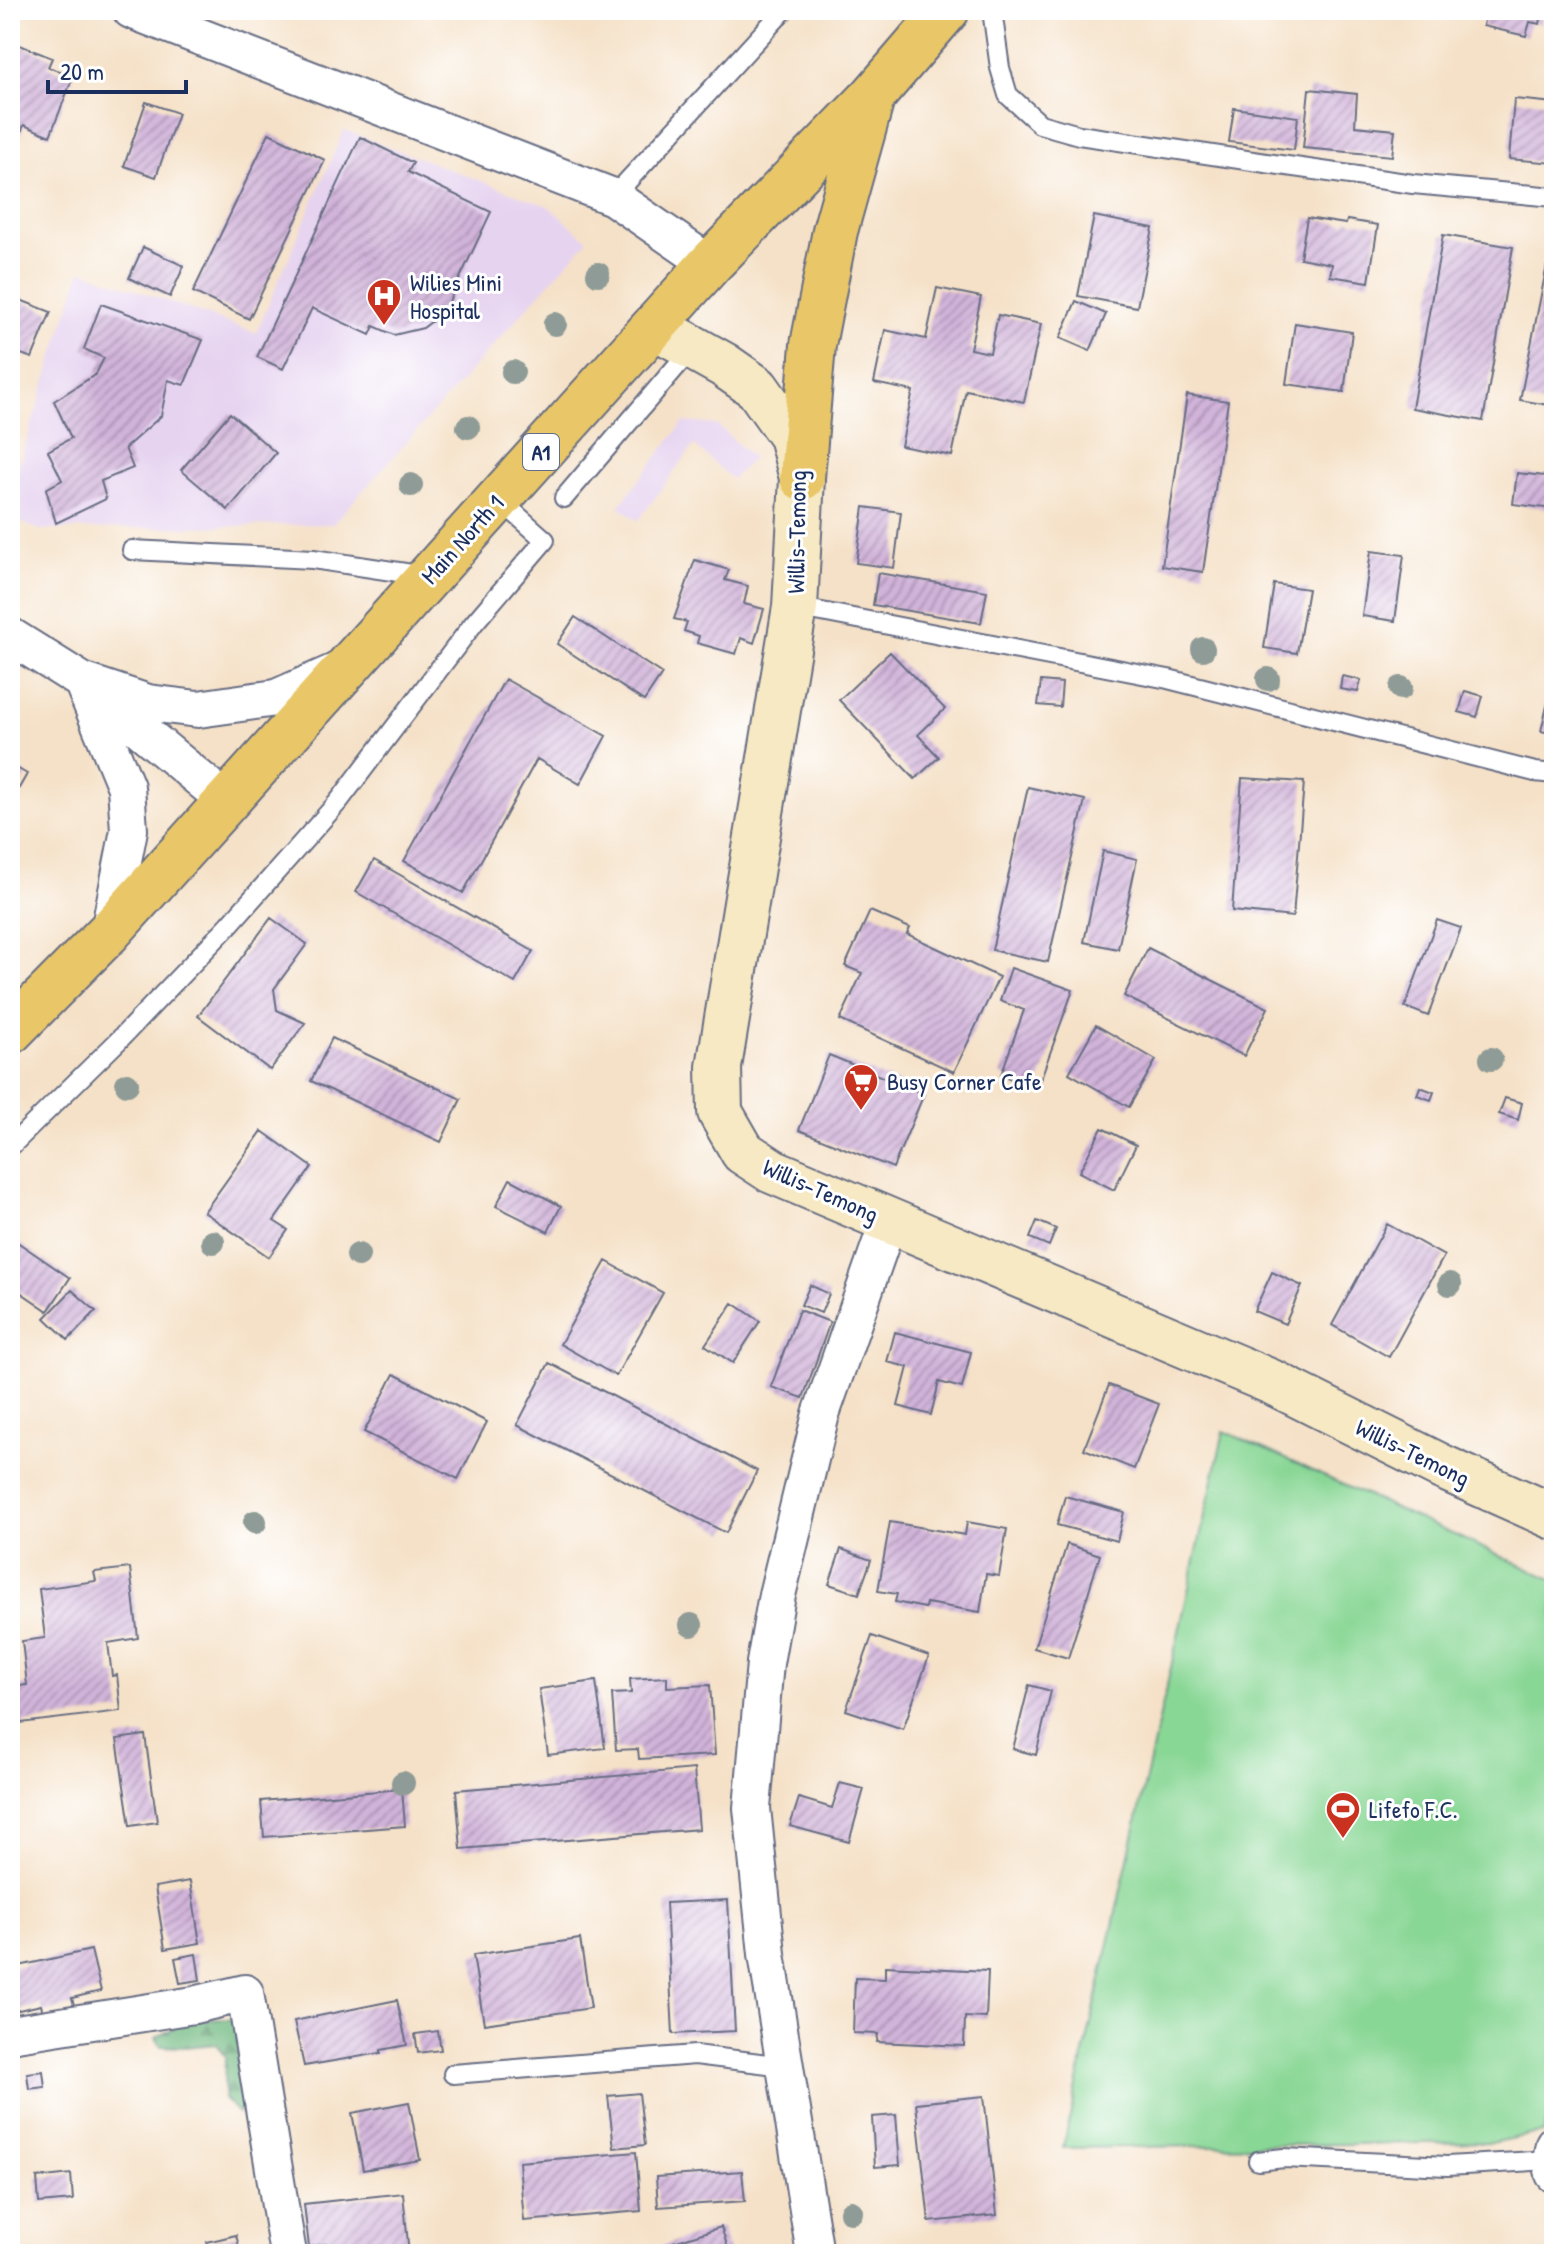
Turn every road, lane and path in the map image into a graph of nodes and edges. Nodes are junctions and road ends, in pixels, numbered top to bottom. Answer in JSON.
{"nodes":[{"id":1,"x":131,"y":10,"type":"edge"},
{"id":2,"x":784,"y":10,"type":"edge"},
{"id":3,"x":947,"y":10,"type":"edge"},
{"id":4,"x":992,"y":10,"type":"edge"},
{"id":5,"x":200,"y":22,"type":"edge"},
{"id":6,"x":873,"y":96,"type":"junction"},
{"id":7,"x":613,"y":197,"type":"junction"},
{"id":8,"x":1554,"y":197,"type":"edge"},
{"id":9,"x":710,"y":264,"type":"junction"},
{"id":10,"x":674,"y":337,"type":"junction"},
{"id":11,"x":802,"y":478,"type":"junction"},
{"id":12,"x":564,"y":498,"type":"dead end"},
{"id":13,"x":499,"y":499,"type":"junction"},
{"id":14,"x":132,"y":550,"type":"dead end"},
{"id":15,"x":428,"y":577,"type":"junction"},
{"id":16,"x":795,"y":607,"type":"junction"},
{"id":17,"x":10,"y":636,"type":"edge"},
{"id":18,"x":346,"y":668,"type":"junction"},
{"id":19,"x":82,"y":681,"type":"junction"},
{"id":20,"x":1554,"y":774,"type":"edge"},
{"id":21,"x":225,"y":800,"type":"junction"},
{"id":22,"x":109,"y":932,"type":"junction"},
{"id":23,"x":10,"y":1032,"type":"edge"},
{"id":24,"x":10,"y":1147,"type":"edge"},
{"id":25,"x":889,"y":1220,"type":"junction"},
{"id":26,"x":1554,"y":1517,"type":"edge"},
{"id":27,"x":10,"y":2034,"type":"edge"},
{"id":28,"x":784,"y":2066,"type":"junction"},
{"id":29,"x":453,"y":2074,"type":"dead end"},
{"id":30,"x":1553,"y":2159,"type":"edge"},
{"id":31,"x":1258,"y":2161,"type":"dead end"},
{"id":32,"x":288,"y":2254,"type":"edge"},
{"id":33,"x":815,"y":2254,"type":"edge"}],
"edges":[{"from":1,"to":5,"type":"street"},
{"from":2,"to":7,"type":"lane"},
{"from":3,"to":6,"type":"main road","name":"Main North 1","number":"A1"},
{"from":4,"to":8,"type":"lane"},
{"from":5,"to":7,"type":"street"},
{"from":6,"to":9,"type":"main road","name":"Main North 1","number":"A1"},
{"from":6,"to":11,"type":"main road"},
{"from":7,"to":9,"type":"street"},
{"from":9,"to":10,"type":"main road","name":"Main North 1","number":"A1"},
{"from":10,"to":11,"type":"main road","name":"Willis-Temong"},
{"from":10,"to":12,"type":"lane"},
{"from":10,"to":13,"type":"main road","name":"Main North 1","number":"A1"},
{"from":11,"to":16,"type":"main road","name":"Willis-Temong"},
{"from":13,"to":15,"type":"main road","name":"Main North 1","number":"A1"},
{"from":13,"to":24,"type":"lane"},
{"from":14,"to":15,"type":"lane"},
{"from":15,"to":18,"type":"main road","name":"Main North 1","number":"A1"},
{"from":16,"to":20,"type":"lane"},
{"from":16,"to":25,"type":"main road","name":"Willis-Temong"},
{"from":17,"to":19,"type":"street"},
{"from":18,"to":19,"type":"street"},
{"from":18,"to":21,"type":"main road","name":"Main North 1","number":"A1"},
{"from":19,"to":21,"type":"street"},
{"from":19,"to":22,"type":"street"},
{"from":21,"to":22,"type":"main road","name":"Main North 1","number":"A1"},
{"from":22,"to":23,"type":"main road","name":"Main North 1","number":"A1"},
{"from":25,"to":26,"type":"main road","name":"Willis-Temong"},
{"from":25,"to":28,"type":"street"},
{"from":27,"to":32,"type":"street"},
{"from":28,"to":29,"type":"lane"},
{"from":28,"to":33,"type":"street"},
{"from":30,"to":31,"type":"lane"}]}
